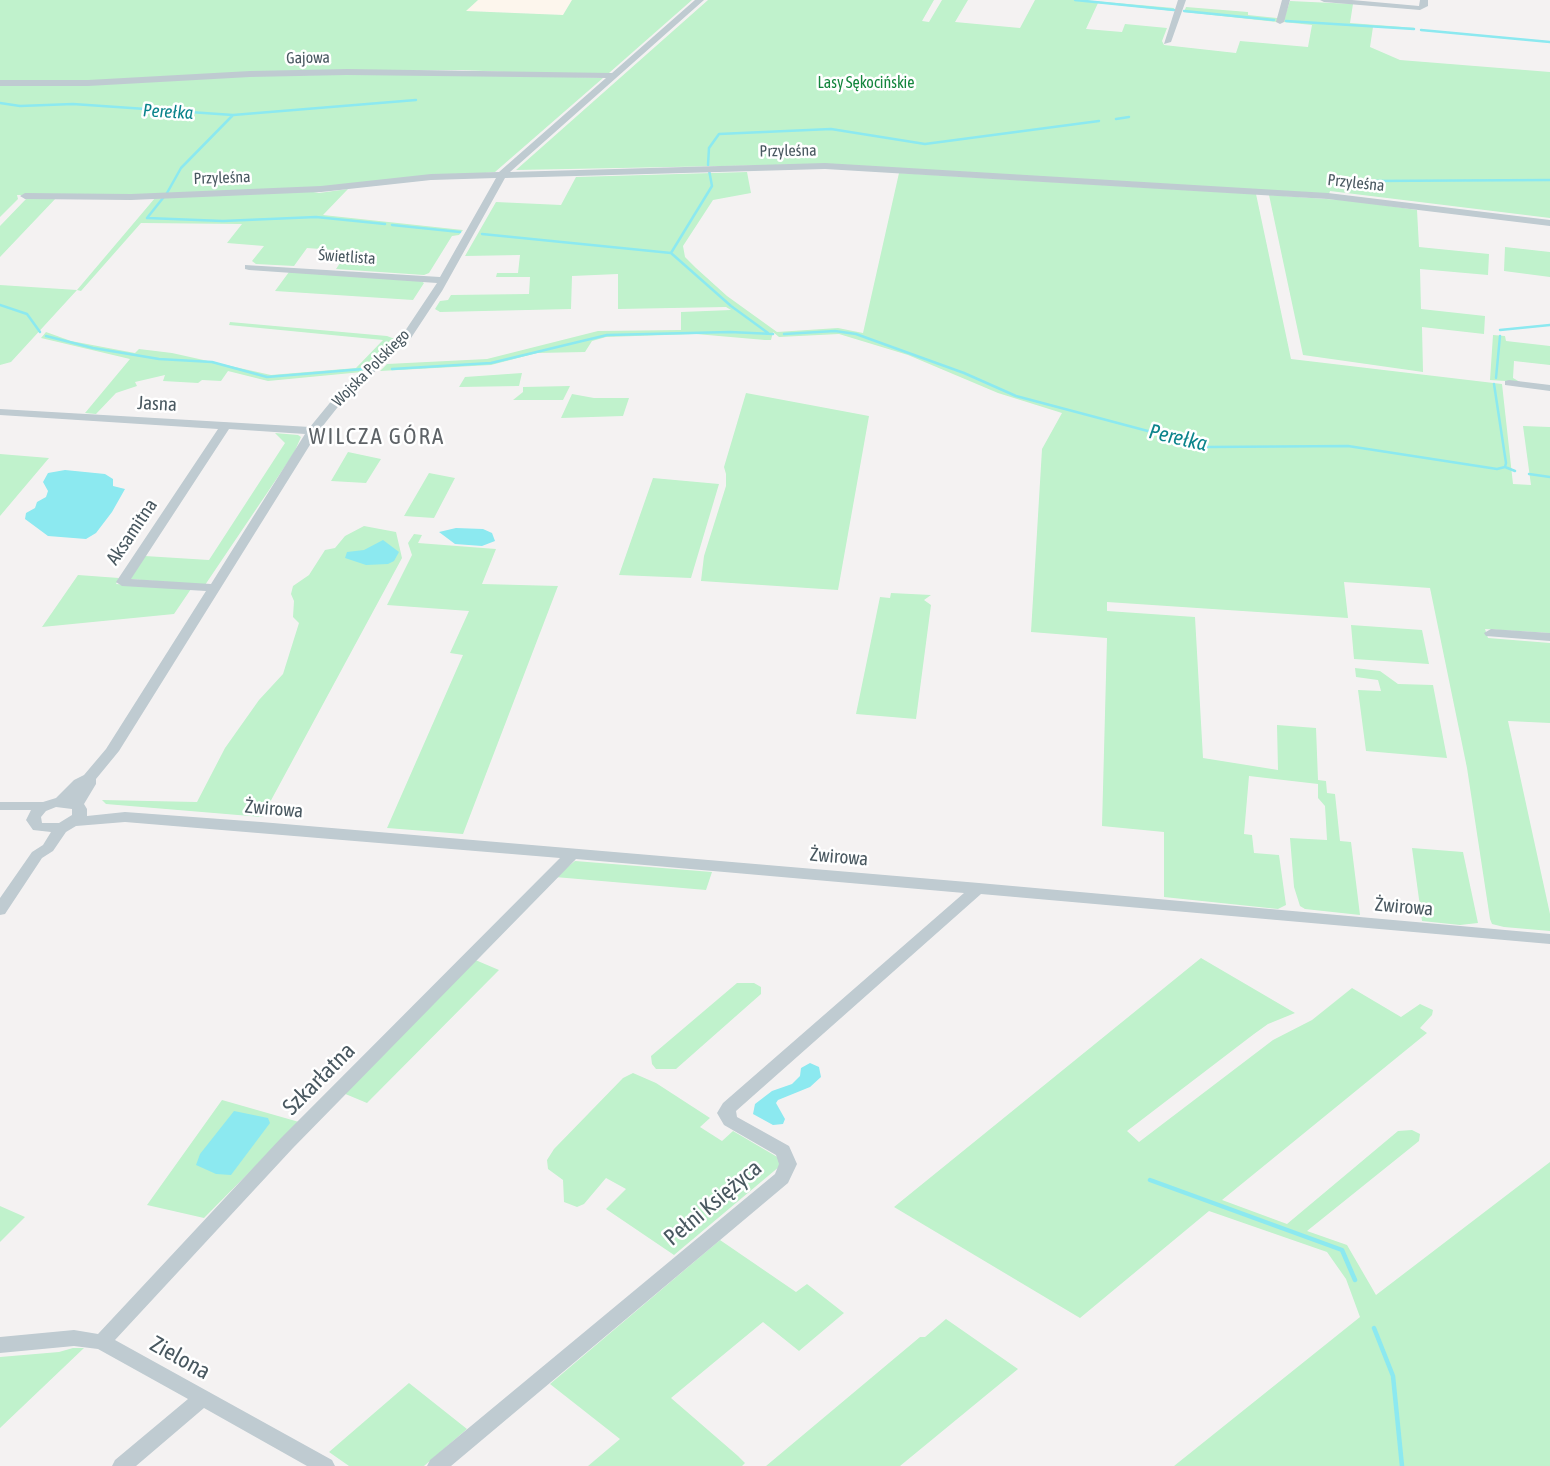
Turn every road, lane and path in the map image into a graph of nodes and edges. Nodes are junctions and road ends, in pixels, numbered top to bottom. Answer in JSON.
{"nodes":[{"id":1,"x":700,"y":0,"type":"edge"},
{"id":2,"x":1182,"y":0,"type":"edge"},
{"id":3,"x":1286,"y":0,"type":"edge"},
{"id":4,"x":1324,"y":0,"type":"edge"},
{"id":5,"x":1422,"y":4,"type":"edge"},
{"id":6,"x":1280,"y":22,"type":"dead end"},
{"id":7,"x":1167,"y":42,"type":"dead end"},
{"id":8,"x":616,"y":75,"type":"junction"},
{"id":9,"x":0,"y":83,"type":"edge"},
{"id":10,"x":503,"y":173,"type":"junction"},
{"id":11,"x":25,"y":196,"type":"dead end"},
{"id":12,"x":1550,"y":223,"type":"edge"},
{"id":13,"x":249,"y":267,"type":"dead end"},
{"id":14,"x":443,"y":280,"type":"junction"},
{"id":15,"x":1509,"y":383,"type":"dead end"},
{"id":16,"x":1550,"y":388,"type":"edge"},
{"id":17,"x":0,"y":412,"type":"edge"},
{"id":18,"x":226,"y":426,"type":"junction"},
{"id":19,"x":313,"y":431,"type":"junction"},
{"id":20,"x":214,"y":588,"type":"junction"},
{"id":21,"x":1491,"y":633,"type":"dead end"},
{"id":22,"x":1550,"y":637,"type":"edge"},
{"id":23,"x":0,"y":806,"type":"edge"},
{"id":24,"x":74,"y":809,"type":"junction"},
{"id":25,"x":40,"y":817,"type":"junction"},
{"id":26,"x":60,"y":829,"type":"junction"},
{"id":27,"x":573,"y":853,"type":"junction"},
{"id":28,"x":37,"y":855,"type":"junction"},
{"id":29,"x":979,"y":888,"type":"junction"},
{"id":30,"x":0,"y":910,"type":"edge"},
{"id":31,"x":1550,"y":939,"type":"edge"},
{"id":32,"x":102,"y":1342,"type":"junction"},
{"id":33,"x":0,"y":1345,"type":"edge"},
{"id":34,"x":203,"y":1398,"type":"junction"},
{"id":35,"x":122,"y":1466,"type":"edge"},
{"id":36,"x":325,"y":1466,"type":"edge"},
{"id":37,"x":437,"y":1466,"type":"edge"}],
"edges":[{"from":1,"to":8,"type":"street","name":"Wojska Polskiego"},
{"from":2,"to":7,"type":"street"},
{"from":3,"to":6,"type":"street"},
{"from":4,"to":5,"type":"street"},
{"from":8,"to":9,"type":"street","name":"Gajowa"},
{"from":8,"to":10,"type":"street","name":"Wojska Polskiego"},
{"from":10,"to":11,"type":"street","name":"Przyleśna"},
{"from":10,"to":12,"type":"street","name":"Przyleśna"},
{"from":10,"to":14,"type":"street","name":"Wojska Polskiego"},
{"from":13,"to":14,"type":"street","name":"Świetlista"},
{"from":14,"to":19,"type":"street","name":"Wojska Polskiego"},
{"from":15,"to":16,"type":"street"},
{"from":17,"to":18,"type":"street","name":"Jasna"},
{"from":18,"to":19,"type":"street","name":"Jasna"},
{"from":18,"to":20,"type":"street","name":"Aksamitna"},
{"from":19,"to":20,"type":"street","name":"Wojska Polskiego"},
{"from":20,"to":24,"type":"street","name":"Wojska Polskiego"},
{"from":21,"to":22,"type":"street"},
{"from":23,"to":25,"type":"street"},
{"from":24,"to":25,"type":"street"},
{"from":24,"to":26,"type":"street"},
{"from":24,"to":27,"type":"street","name":"Żwirowa"},
{"from":25,"to":26,"type":"street"},
{"from":25,"to":28,"type":"street"},
{"from":26,"to":28,"type":"street"},
{"from":27,"to":29,"type":"street","name":"Żwirowa"},
{"from":27,"to":32,"type":"street","name":"Szkarłatna"},
{"from":28,"to":30,"type":"street"},
{"from":29,"to":31,"type":"street","name":"Żwirowa"},
{"from":29,"to":37,"type":"street","name":"Pełni Księżyca"},
{"from":32,"to":33,"type":"street","name":"Zielona"},
{"from":32,"to":34,"type":"street","name":"Zielona"},
{"from":34,"to":35,"type":"street"},
{"from":34,"to":36,"type":"street","name":"Zielona"}]}
